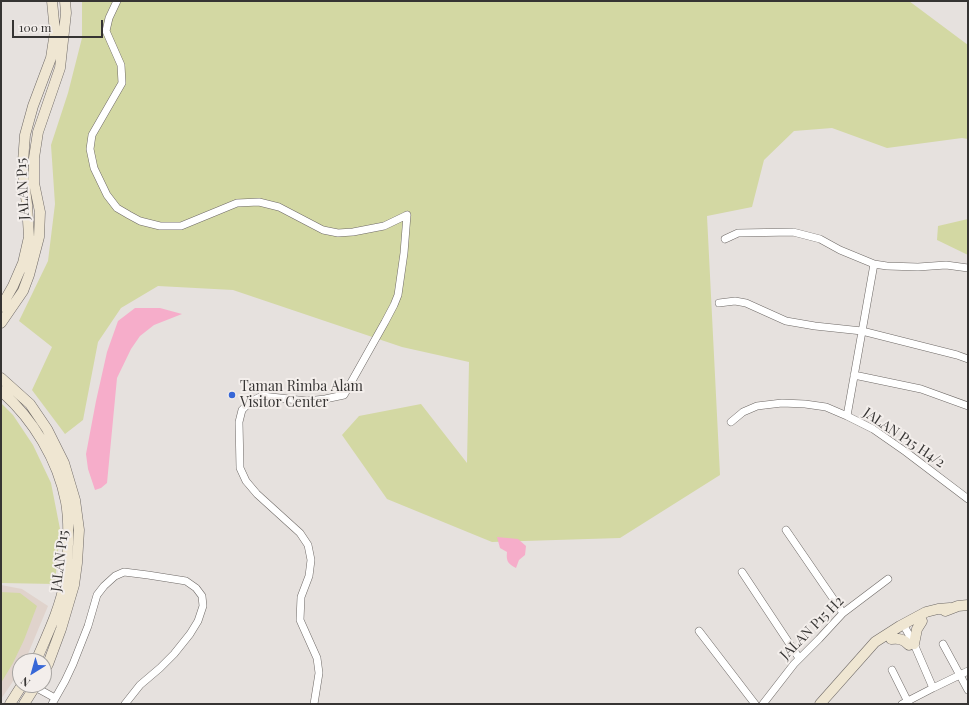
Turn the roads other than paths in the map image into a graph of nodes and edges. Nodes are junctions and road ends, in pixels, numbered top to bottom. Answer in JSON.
{"nodes":[{"id":1,"x":52,"y":1,"type":"edge"},
{"id":2,"x":65,"y":1,"type":"edge"},
{"id":3,"x":116,"y":1,"type":"edge"},
{"id":4,"x":725,"y":239,"type":"dead end"},
{"id":5,"x":874,"y":264,"type":"junction"},
{"id":6,"x":968,"y":268,"type":"edge"},
{"id":7,"x":719,"y":302,"type":"dead end"},
{"id":8,"x":1,"y":307,"type":"edge"},
{"id":9,"x":1,"y":323,"type":"edge"},
{"id":10,"x":862,"y":331,"type":"junction"},
{"id":11,"x":968,"y":359,"type":"edge"},
{"id":12,"x":854,"y":375,"type":"junction"},
{"id":13,"x":1,"y":378,"type":"edge"},
{"id":14,"x":1,"y":391,"type":"edge"},
{"id":15,"x":968,"y":406,"type":"edge"},
{"id":16,"x":847,"y":416,"type":"junction"},
{"id":17,"x":731,"y":422,"type":"dead end"},
{"id":18,"x":968,"y":499,"type":"edge"},
{"id":19,"x":786,"y":530,"type":"dead end"},
{"id":20,"x":742,"y":572,"type":"dead end"},
{"id":21,"x":888,"y":579,"type":"dead end"},
{"id":22,"x":69,"y":583,"type":"junction"},
{"id":23,"x":968,"y":605,"type":"edge"},
{"id":24,"x":950,"y":608,"type":"junction"},
{"id":25,"x":843,"y":613,"type":"junction"},
{"id":26,"x":922,"y":621,"type":"junction"},
{"id":27,"x":903,"y":627,"type":"junction"},
{"id":28,"x":699,"y":631,"type":"dead end"},
{"id":29,"x":891,"y":639,"type":"junction"},
{"id":30,"x":912,"y":644,"type":"junction"},
{"id":31,"x":943,"y":644,"type":"dead end"},
{"id":32,"x":39,"y":653,"type":"edge"},
{"id":33,"x":52,"y":653,"type":"edge"},
{"id":34,"x":799,"y":658,"type":"junction"},
{"id":35,"x":854,"y":665,"type":"junction"},
{"id":36,"x":892,"y":670,"type":"dead end"},
{"id":37,"x":968,"y":671,"type":"edge"},
{"id":38,"x":960,"y":675,"type":"junction"},
{"id":39,"x":932,"y":688,"type":"junction"},
{"id":40,"x":968,"y":690,"type":"edge"},
{"id":41,"x":17,"y":693,"type":"edge"},
{"id":42,"x":31,"y":693,"type":"edge"},
{"id":43,"x":44,"y":693,"type":"edge"},
{"id":44,"x":53,"y":701,"type":"edge"},
{"id":45,"x":906,"y":703,"type":"edge"},
{"id":46,"x":10,"y":704,"type":"edge"},
{"id":47,"x":24,"y":704,"type":"edge"},
{"id":48,"x":125,"y":704,"type":"edge"},
{"id":49,"x":314,"y":704,"type":"edge"},
{"id":50,"x":755,"y":704,"type":"edge"},
{"id":51,"x":763,"y":704,"type":"edge"},
{"id":52,"x":820,"y":704,"type":"edge"}],
"edges":[{"from":1,"to":8,"type":"street","name":"JALAN P15"},
{"from":2,"to":9,"type":"street","name":"JALAN P15"},
{"from":3,"to":49,"type":"street"},
{"from":4,"to":5,"type":"street"},
{"from":5,"to":6,"type":"street"},
{"from":5,"to":10,"type":"street"},
{"from":7,"to":10,"type":"street"},
{"from":10,"to":11,"type":"street"},
{"from":10,"to":12,"type":"street"},
{"from":12,"to":15,"type":"street"},
{"from":12,"to":16,"type":"street"},
{"from":13,"to":22,"type":"street","name":"JALAN P15"},
{"from":14,"to":22,"type":"street","name":"JALAN P15"},
{"from":16,"to":17,"type":"street","name":"JALAN P15 H4/2"},
{"from":16,"to":18,"type":"street","name":"JALAN P15 H4/2"},
{"from":19,"to":25,"type":"street"},
{"from":20,"to":34,"type":"street"},
{"from":21,"to":25,"type":"street","name":"JALAN P15 H2"},
{"from":22,"to":32,"type":"street","name":"JALAN P15"},
{"from":22,"to":33,"type":"street","name":"JALAN P15"},
{"from":23,"to":24,"type":"street"},
{"from":24,"to":26,"type":"street"},
{"from":24,"to":27,"type":"street"},
{"from":25,"to":34,"type":"street","name":"JALAN P15 H2"},
{"from":26,"to":27,"type":"street"},
{"from":26,"to":30,"type":"street"},
{"from":27,"to":29,"type":"street"},
{"from":27,"to":30,"type":"street"},
{"from":27,"to":35,"type":"street"},
{"from":28,"to":50,"type":"street"},
{"from":29,"to":30,"type":"street"},
{"from":29,"to":35,"type":"street"},
{"from":30,"to":39,"type":"street"},
{"from":31,"to":38,"type":"street"},
{"from":34,"to":51,"type":"street","name":"JALAN P15 H2"},
{"from":35,"to":52,"type":"street"},
{"from":36,"to":45,"type":"street"},
{"from":37,"to":38,"type":"street"},
{"from":38,"to":39,"type":"street"},
{"from":38,"to":40,"type":"street"},
{"from":39,"to":45,"type":"street"},
{"from":41,"to":46,"type":"street"},
{"from":42,"to":47,"type":"street"},
{"from":43,"to":44,"type":"street"},
{"from":44,"to":48,"type":"street"}]}
